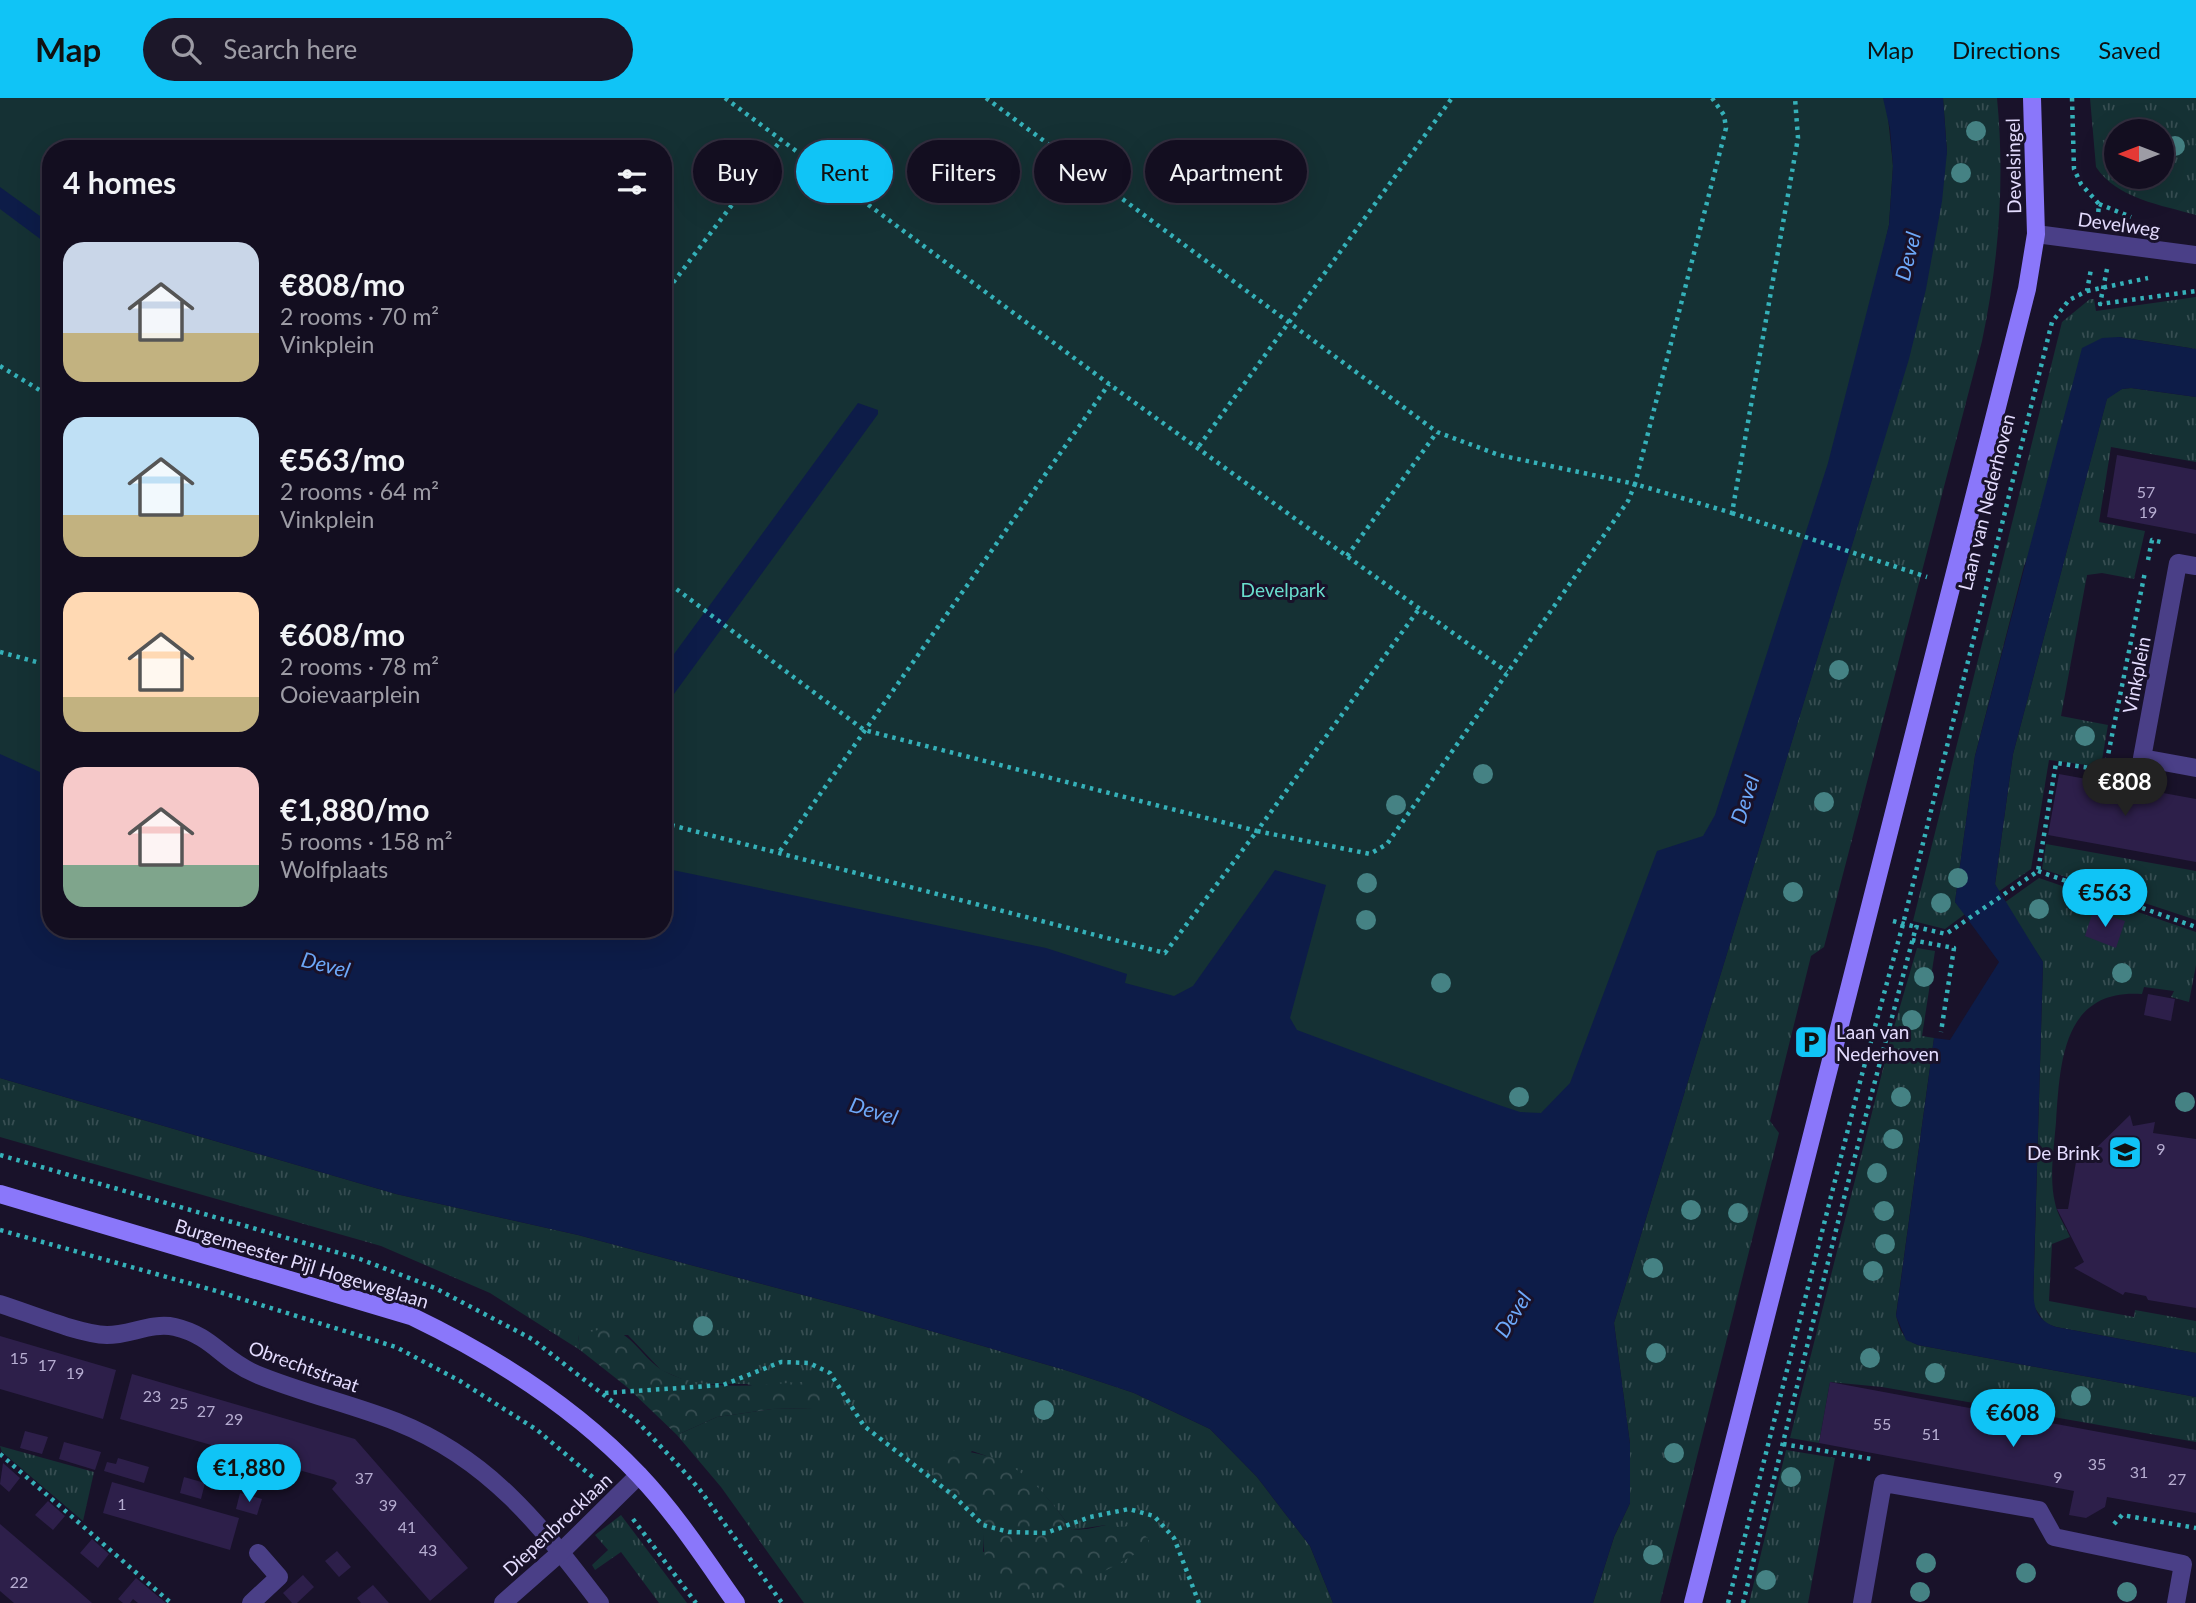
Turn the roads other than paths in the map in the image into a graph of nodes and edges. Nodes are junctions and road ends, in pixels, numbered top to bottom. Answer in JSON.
{"nodes":[{"id":1,"x":2032,"y":98,"type":"edge"},
{"id":2,"x":2036,"y":234,"type":"junction"},
{"id":3,"x":2196,"y":255,"type":"edge"},
{"id":4,"x":2196,"y":566,"type":"edge"},
{"id":5,"x":2196,"y":768,"type":"edge"},
{"id":6,"x":0,"y":1194,"type":"edge"},
{"id":7,"x":0,"y":1304,"type":"edge"},
{"id":8,"x":639,"y":1475,"type":"junction"},
{"id":9,"x":561,"y":1552,"type":"junction"},
{"id":10,"x":258,"y":1553,"type":"dead end"},
{"id":11,"x":251,"y":1603,"type":"edge"},
{"id":12,"x":503,"y":1603,"type":"edge"},
{"id":13,"x":600,"y":1603,"type":"edge"},
{"id":14,"x":736,"y":1603,"type":"edge"},
{"id":15,"x":1693,"y":1603,"type":"edge"},
{"id":16,"x":1862,"y":1603,"type":"edge"},
{"id":17,"x":2176,"y":1603,"type":"edge"}],
"edges":[{"from":1,"to":2,"type":"main road","name":"Develsingel"},
{"from":2,"to":3,"type":"street","name":"Develweg"},
{"from":2,"to":15,"type":"main road","name":"Laan van Nederhoven"},
{"from":4,"to":5,"type":"street","name":"Vinkplein"},
{"from":6,"to":8,"type":"main road","name":"Burgemeester Pijl Hogeweglaan"},
{"from":7,"to":9,"type":"street","name":"Obrechtstraat"},
{"from":8,"to":9,"type":"street","name":"Diepenbrocklaan"},
{"from":8,"to":14,"type":"main road","name":"Burgemeester Pijl Hogeweglaan"},
{"from":9,"to":12,"type":"street","name":"Diepenbrocklaan"},
{"from":9,"to":13,"type":"street","name":"Obrechtstraat"},
{"from":10,"to":11,"type":"street"},
{"from":16,"to":17,"type":"street"}]}
